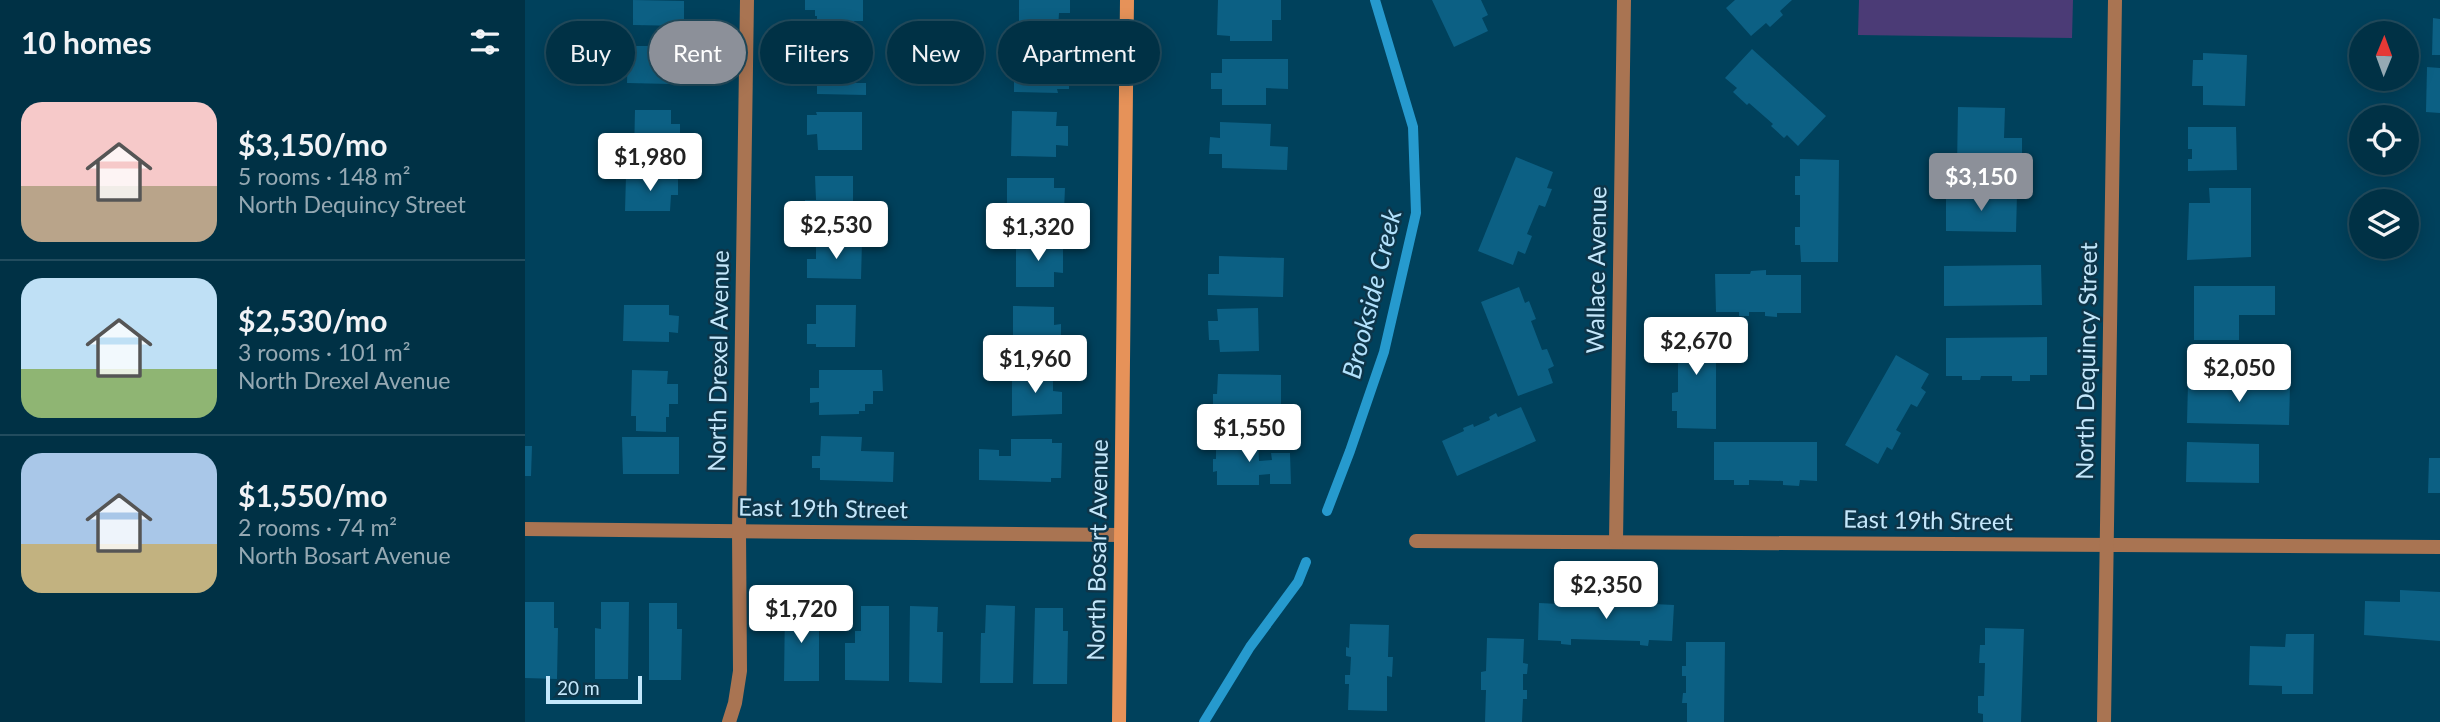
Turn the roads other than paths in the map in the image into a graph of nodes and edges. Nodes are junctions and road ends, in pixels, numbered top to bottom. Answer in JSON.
{"nodes":[{"id":1,"x":747,"y":0,"type":"edge"},
{"id":2,"x":1127,"y":0,"type":"edge"},
{"id":3,"x":1624,"y":0,"type":"edge"},
{"id":4,"x":2115,"y":0,"type":"edge"},
{"id":5,"x":525,"y":529,"type":"edge"},
{"id":6,"x":739,"y":531,"type":"junction"},
{"id":7,"x":1121,"y":535,"type":"junction"},
{"id":8,"x":1416,"y":541,"type":"dead end"},
{"id":9,"x":1616,"y":541,"type":"junction"},
{"id":10,"x":2107,"y":545,"type":"junction"},
{"id":11,"x":2440,"y":547,"type":"edge"},
{"id":12,"x":729,"y":722,"type":"edge"},
{"id":13,"x":1119,"y":722,"type":"edge"},
{"id":14,"x":2104,"y":722,"type":"edge"}],
"edges":[{"from":1,"to":6,"type":"street","name":"North Drexel Avenue"},
{"from":2,"to":7,"type":"street","name":"North Bosart Avenue"},
{"from":3,"to":9,"type":"street","name":"Wallace Avenue"},
{"from":4,"to":10,"type":"street","name":"North Dequincy Street"},
{"from":5,"to":6,"type":"street","name":"East 19th Street"},
{"from":6,"to":7,"type":"street","name":"East 19th Street"},
{"from":6,"to":12,"type":"street","name":"North Drexel Avenue"},
{"from":7,"to":13,"type":"street","name":"North Bosart Avenue"},
{"from":8,"to":9,"type":"street","name":"East 19th Street"},
{"from":9,"to":10,"type":"street","name":"East 19th Street"},
{"from":10,"to":11,"type":"street","name":"East 19th Street"},
{"from":10,"to":14,"type":"street","name":"North Dequincy Street"}]}
